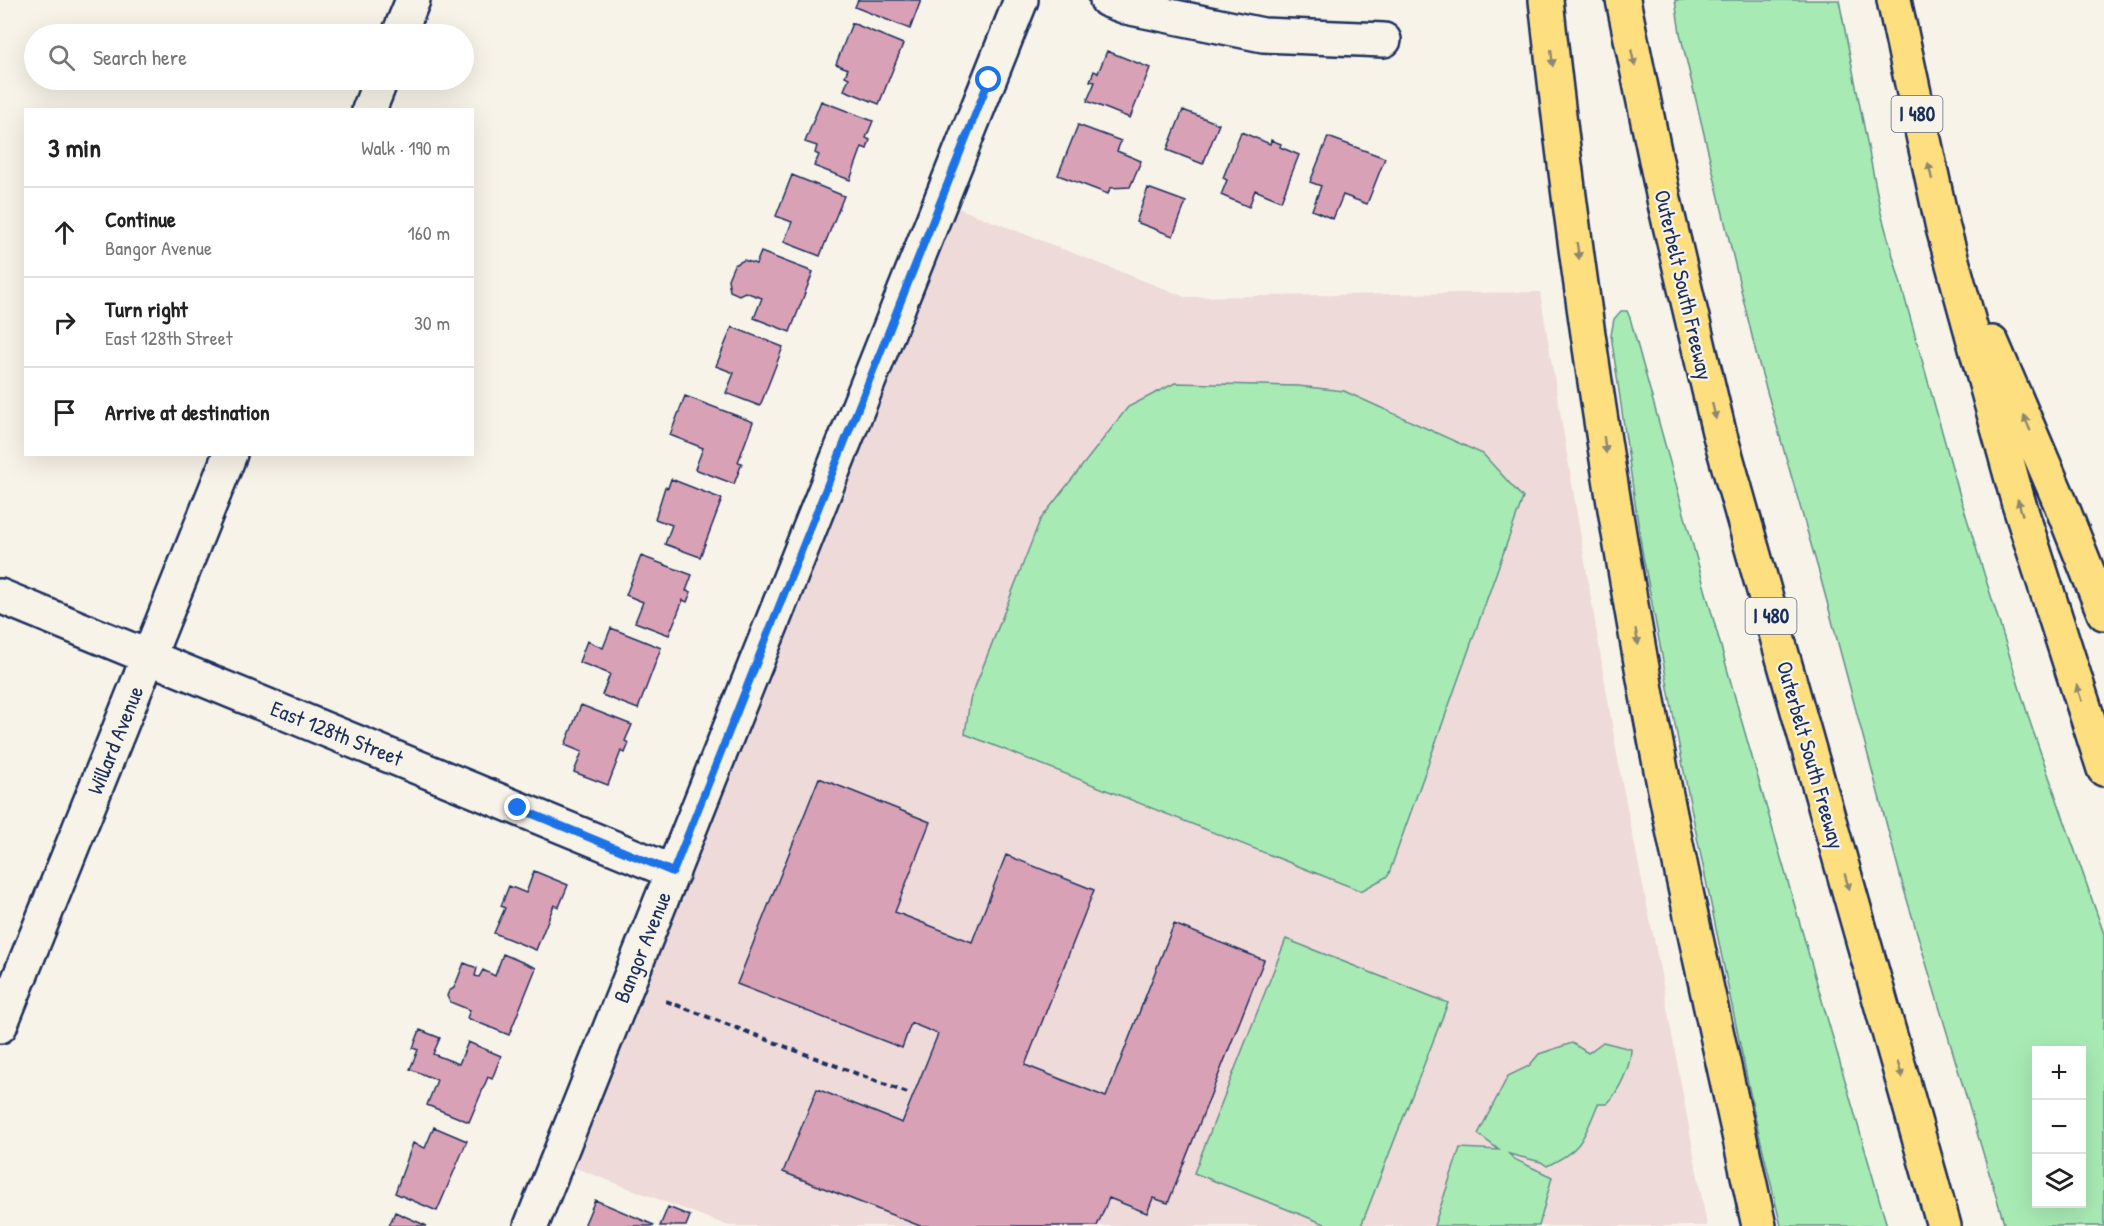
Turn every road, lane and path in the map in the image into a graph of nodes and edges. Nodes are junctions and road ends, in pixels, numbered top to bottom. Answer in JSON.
{"nodes":[{"id":1,"x":412,"y":0,"type":"edge"},
{"id":2,"x":1021,"y":0,"type":"edge"},
{"id":3,"x":1107,"y":0,"type":"edge"},
{"id":4,"x":1546,"y":0,"type":"edge"},
{"id":5,"x":1623,"y":0,"type":"edge"},
{"id":6,"x":1894,"y":0,"type":"edge"},
{"id":7,"x":403,"y":24,"type":"edge"},
{"id":8,"x":1384,"y":40,"type":"dead end"},
{"id":9,"x":377,"y":90,"type":"edge"},
{"id":10,"x":370,"y":108,"type":"edge"},
{"id":11,"x":1943,"y":228,"type":"junction"},
{"id":12,"x":229,"y":456,"type":"edge"},
{"id":13,"x":0,"y":596,"type":"edge"},
{"id":14,"x":2104,"y":613,"type":"edge"},
{"id":15,"x":149,"y":656,"type":"junction"},
{"id":16,"x":2104,"y":769,"type":"edge"},
{"id":17,"x":673,"y":872,"type":"junction"},
{"id":18,"x":666,"y":1000,"type":"dead end"},
{"id":19,"x":0,"y":1026,"type":"edge"},
{"id":20,"x":910,"y":1094,"type":"dead end"},
{"id":21,"x":531,"y":1226,"type":"edge"},
{"id":22,"x":1759,"y":1226,"type":"edge"},
{"id":23,"x":1944,"y":1226,"type":"edge"}],
"edges":[{"from":1,"to":7,"type":"street"},
{"from":2,"to":17,"type":"street","name":"Bangor Avenue"},
{"from":3,"to":8,"type":"street"},
{"from":4,"to":22,"type":"highway","one_way":true},
{"from":5,"to":23,"type":"highway","name":"Outerbelt South Freeway","number":"I 480","one_way":true},
{"from":11,"to":6,"type":"highway","number":"I 480","one_way":true},
{"from":9,"to":10,"type":"street"},
{"from":14,"to":11,"type":"highway","one_way":true},
{"from":16,"to":11,"type":"highway","number":"I 480","one_way":true},
{"from":12,"to":15,"type":"street","name":"Willard Avenue"},
{"from":13,"to":15,"type":"street","name":"East 128th Street"},
{"from":15,"to":17,"type":"street","name":"East 128th Street"},
{"from":15,"to":19,"type":"street","name":"Willard Avenue"},
{"from":17,"to":21,"type":"street","name":"Bangor Avenue"},
{"from":18,"to":20,"type":"path"}]}
